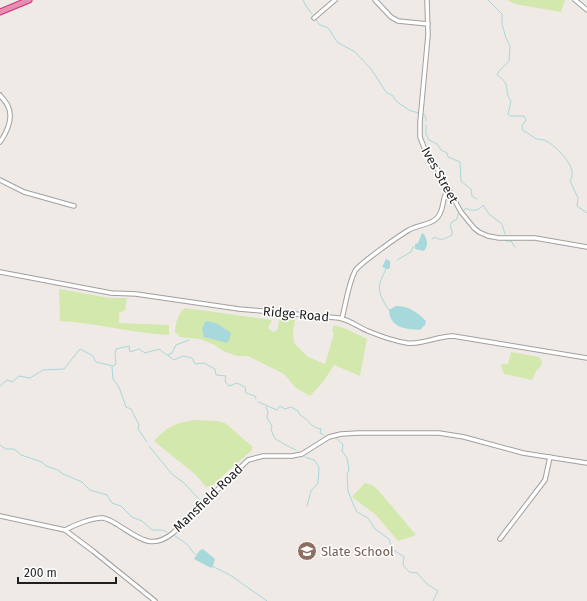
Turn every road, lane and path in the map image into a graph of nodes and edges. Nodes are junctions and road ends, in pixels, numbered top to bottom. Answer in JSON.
{"nodes":[{"id":1,"x":29,"y":0,"type":"edge"},
{"id":2,"x":335,"y":0,"type":"edge"},
{"id":3,"x":375,"y":0,"type":"edge"},
{"id":4,"x":427,"y":0,"type":"edge"},
{"id":5,"x":575,"y":0,"type":"edge"},
{"id":6,"x":587,"y":10,"type":"edge"},
{"id":7,"x":0,"y":12,"type":"edge"},
{"id":8,"x":314,"y":18,"type":"dead end"},
{"id":9,"x":428,"y":24,"type":"junction"},
{"id":10,"x":0,"y":95,"type":"edge"},
{"id":11,"x":0,"y":142,"type":"edge"},
{"id":12,"x":0,"y":180,"type":"edge"},
{"id":13,"x":448,"y":190,"type":"junction"},
{"id":14,"x":74,"y":206,"type":"dead end"},
{"id":15,"x":587,"y":247,"type":"edge"},
{"id":16,"x":0,"y":272,"type":"edge"},
{"id":17,"x":342,"y":318,"type":"junction"},
{"id":18,"x":587,"y":358,"type":"edge"},
{"id":19,"x":550,"y":457,"type":"junction"},
{"id":20,"x":587,"y":463,"type":"edge"},
{"id":21,"x":0,"y":516,"type":"edge"},
{"id":22,"x":65,"y":530,"type":"junction"},
{"id":23,"x":500,"y":539,"type":"dead end"},
{"id":24,"x":156,"y":601,"type":"edge"}],
"edges":[{"from":1,"to":7,"type":"highway"},
{"from":2,"to":8,"type":"street"},
{"from":3,"to":9,"type":"street"},
{"from":4,"to":9,"type":"street","name":"Ives Street"},
{"from":5,"to":6,"type":"street"},
{"from":9,"to":13,"type":"street","name":"Ives Street"},
{"from":10,"to":11,"type":"street"},
{"from":12,"to":14,"type":"street"},
{"from":13,"to":15,"type":"street","name":"Ives Street"},
{"from":13,"to":17,"type":"street"},
{"from":16,"to":17,"type":"street","name":"Ridge Road"},
{"from":17,"to":18,"type":"street","name":"Ridge Road"},
{"from":19,"to":20,"type":"street","name":"Mansfield Road"},
{"from":19,"to":22,"type":"street","name":"Mansfield Road"},
{"from":19,"to":23,"type":"street"},
{"from":21,"to":22,"type":"street"},
{"from":22,"to":24,"type":"street"}]}
